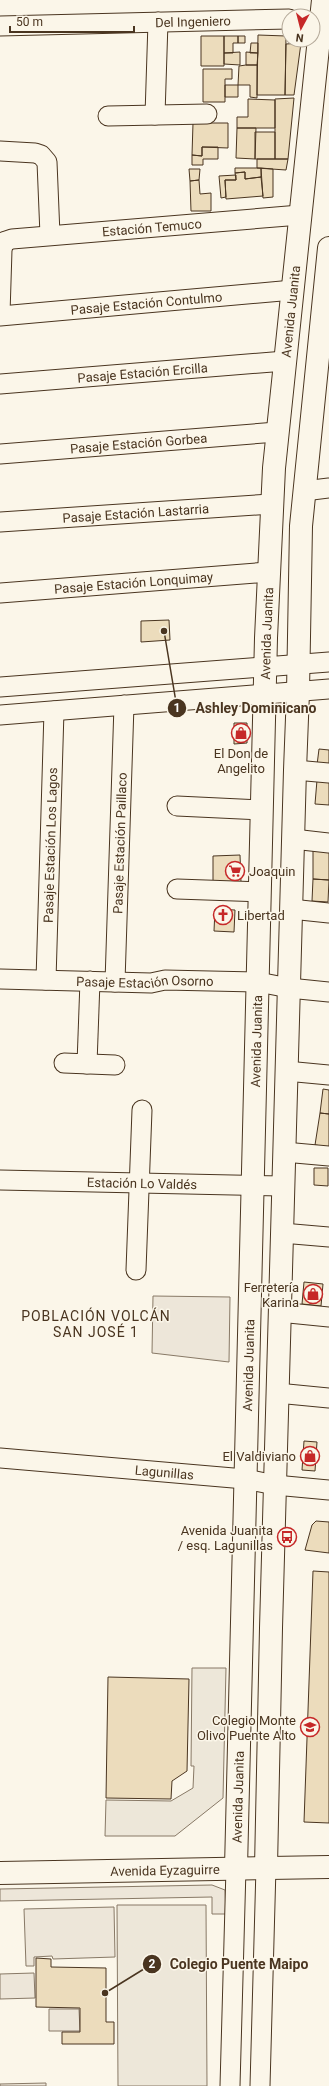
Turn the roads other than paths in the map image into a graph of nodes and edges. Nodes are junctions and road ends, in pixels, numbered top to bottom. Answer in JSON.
{"nodes":[{"id":1,"x":281,"y":19,"type":"edge"},
{"id":2,"x":158,"y":22,"type":"junction"},
{"id":3,"x":0,"y":26,"type":"edge"},
{"id":4,"x":317,"y":48,"type":"edge"},
{"id":5,"x":207,"y":114,"type":"dead end"},
{"id":6,"x":155,"y":115,"type":"junction"},
{"id":7,"x":108,"y":116,"type":"dead end"},
{"id":8,"x":0,"y":151,"type":"edge"},
{"id":9,"x":300,"y":215,"type":"junction"},
{"id":10,"x":50,"y":235,"type":"junction"},
{"id":11,"x":2,"y":242,"type":"edge"},
{"id":12,"x":329,"y":248,"type":"edge"},
{"id":13,"x":293,"y":290,"type":"junction"},
{"id":14,"x":0,"y":315,"type":"edge"},
{"id":15,"x":325,"y":328,"type":"edge"},
{"id":16,"x":285,"y":361,"type":"junction"},
{"id":17,"x":0,"y":384,"type":"edge"},
{"id":18,"x":277,"y":432,"type":"junction"},
{"id":19,"x":0,"y":454,"type":"edge"},
{"id":20,"x":329,"y":488,"type":"edge"},
{"id":21,"x":304,"y":491,"type":"junction"},
{"id":22,"x":271,"y":504,"type":"junction"},
{"id":23,"x":0,"y":522,"type":"edge"},
{"id":24,"x":268,"y":572,"type":"junction"},
{"id":25,"x":0,"y":593,"type":"edge"},
{"id":26,"x":329,"y":662,"type":"edge"},
{"id":27,"x":299,"y":665,"type":"junction"},
{"id":28,"x":265,"y":668,"type":"junction"},
{"id":29,"x":0,"y":687,"type":"edge"},
{"id":30,"x":329,"y":689,"type":"edge"},
{"id":31,"x":298,"y":692,"type":"junction"},
{"id":32,"x":265,"y":693,"type":"junction"},
{"id":33,"x":124,"y":705,"type":"junction"},
{"id":34,"x":54,"y":711,"type":"junction"},
{"id":35,"x":0,"y":715,"type":"edge"},
{"id":36,"x":295,"y":770,"type":"junction"},
{"id":37,"x":329,"y":773,"type":"edge"},
{"id":38,"x":177,"y":806,"type":"dead end"},
{"id":39,"x":262,"y":810,"type":"junction"},
{"id":40,"x":293,"y":839,"type":"junction"},
{"id":41,"x":329,"y":843,"type":"edge"},
{"id":42,"x":176,"y":889,"type":"dead end"},
{"id":43,"x":260,"y":892,"type":"junction"},
{"id":44,"x":291,"y":909,"type":"junction"},
{"id":45,"x":329,"y":912,"type":"edge"},
{"id":46,"x":0,"y":979,"type":"edge"},
{"id":47,"x":46,"y":980,"type":"junction"},
{"id":48,"x":90,"y":982,"type":"junction"},
{"id":49,"x":115,"y":982,"type":"junction"},
{"id":50,"x":258,"y":982,"type":"junction"},
{"id":51,"x":288,"y":988,"type":"junction"},
{"id":52,"x":329,"y":992,"type":"edge"},
{"id":53,"x":64,"y":1063,"type":"dead end"},
{"id":54,"x":87,"y":1064,"type":"junction"},
{"id":55,"x":115,"y":1065,"type":"dead end"},
{"id":56,"x":286,"y":1071,"type":"junction"},
{"id":57,"x":329,"y":1075,"type":"edge"},
{"id":58,"x":142,"y":1110,"type":"dead end"},
{"id":59,"x":284,"y":1152,"type":"junction"},
{"id":60,"x":329,"y":1156,"type":"edge"},
{"id":61,"x":0,"y":1180,"type":"edge"},
{"id":62,"x":140,"y":1183,"type":"junction"},
{"id":63,"x":252,"y":1185,"type":"junction"},
{"id":64,"x":283,"y":1186,"type":"junction"},
{"id":65,"x":282,"y":1233,"type":"junction"},
{"id":66,"x":329,"y":1238,"type":"edge"},
{"id":67,"x":136,"y":1270,"type":"dead end"},
{"id":68,"x":280,"y":1312,"type":"junction"},
{"id":69,"x":329,"y":1317,"type":"edge"},
{"id":70,"x":277,"y":1393,"type":"junction"},
{"id":71,"x":329,"y":1398,"type":"edge"},
{"id":72,"x":0,"y":1458,"type":"edge"},
{"id":73,"x":245,"y":1479,"type":"junction"},
{"id":74,"x":275,"y":1485,"type":"junction"},
{"id":75,"x":329,"y":1490,"type":"edge"},
{"id":76,"x":329,"y":1866,"type":"edge"},
{"id":77,"x":266,"y":1867,"type":"junction"},
{"id":78,"x":236,"y":1868,"type":"junction"},
{"id":79,"x":0,"y":1873,"type":"edge"},
{"id":80,"x":230,"y":2086,"type":"edge"},
{"id":81,"x":260,"y":2086,"type":"edge"}],
"edges":[{"from":1,"to":2,"type":"street","name":"Del Ingeniero"},
{"from":2,"to":3,"type":"street","name":"Del Ingeniero"},
{"from":2,"to":6,"type":"street"},
{"from":4,"to":9,"type":"main road","name":"Avenida Juanita"},
{"from":5,"to":6,"type":"street"},
{"from":6,"to":7,"type":"street"},
{"from":8,"to":10,"type":"street"},
{"from":9,"to":10,"type":"street","name":"Estación Temuco"},
{"from":9,"to":13,"type":"main road","name":"Avenida Juanita"},
{"from":10,"to":11,"type":"street","name":"Estación Temuco"},
{"from":11,"to":14,"type":"street","name":"Estación Temuco"},
{"from":12,"to":15,"type":"main road"},
{"from":13,"to":14,"type":"street","name":"Pasaje Estación Contulmo"},
{"from":13,"to":16,"type":"main road","name":"Avenida Juanita"},
{"from":15,"to":21,"type":"main road"},
{"from":16,"to":17,"type":"street","name":"Pasaje Estación Ercilla"},
{"from":16,"to":18,"type":"main road","name":"Avenida Juanita"},
{"from":18,"to":19,"type":"street","name":"Pasaje Estación Gorbea"},
{"from":18,"to":22,"type":"main road","name":"Avenida Juanita"},
{"from":20,"to":21,"type":"street"},
{"from":21,"to":27,"type":"main road"},
{"from":22,"to":23,"type":"street","name":"Pasaje Estación Lastarria"},
{"from":22,"to":24,"type":"main road","name":"Avenida Juanita"},
{"from":24,"to":25,"type":"street","name":"Pasaje Estación Lonquimay"},
{"from":24,"to":28,"type":"main road","name":"Avenida Juanita"},
{"from":26,"to":27,"type":"street"},
{"from":27,"to":28,"type":"street"},
{"from":27,"to":31,"type":"main road"},
{"from":28,"to":29,"type":"street"},
{"from":28,"to":32,"type":"main road","name":"Avenida Juanita"},
{"from":30,"to":31,"type":"street"},
{"from":31,"to":32,"type":"street"},
{"from":31,"to":36,"type":"main road"},
{"from":32,"to":33,"type":"street"},
{"from":32,"to":39,"type":"main road","name":"Avenida Juanita"},
{"from":33,"to":34,"type":"street"},
{"from":33,"to":49,"type":"street","name":"Pasaje Estación Paillaco"},
{"from":34,"to":35,"type":"street"},
{"from":34,"to":47,"type":"street","name":"Pasaje Estación Los Lagos"},
{"from":36,"to":37,"type":"street"},
{"from":36,"to":40,"type":"main road"},
{"from":38,"to":39,"type":"street"},
{"from":39,"to":43,"type":"main road","name":"Avenida Juanita"},
{"from":40,"to":41,"type":"street"},
{"from":40,"to":44,"type":"main road"},
{"from":42,"to":43,"type":"street"},
{"from":43,"to":50,"type":"main road","name":"Avenida Juanita"},
{"from":44,"to":45,"type":"street"},
{"from":44,"to":51,"type":"main road"},
{"from":46,"to":47,"type":"street","name":"Pasaje Estación Osorno"},
{"from":47,"to":48,"type":"street","name":"Pasaje Estación Osorno"},
{"from":48,"to":49,"type":"street","name":"Pasaje Estación Osorno"},
{"from":48,"to":54,"type":"street"},
{"from":49,"to":50,"type":"street","name":"Pasaje Estación Osorno"},
{"from":50,"to":51,"type":"street","name":"Pasaje Estación Osorno"},
{"from":50,"to":63,"type":"main road","name":"Avenida Juanita"},
{"from":51,"to":52,"type":"street","name":"Pasaje Estación Osorno"},
{"from":51,"to":56,"type":"main road"},
{"from":53,"to":54,"type":"street"},
{"from":54,"to":55,"type":"street"},
{"from":56,"to":57,"type":"street"},
{"from":56,"to":59,"type":"main road"},
{"from":58,"to":62,"type":"street"},
{"from":59,"to":60,"type":"street"},
{"from":59,"to":64,"type":"main road"},
{"from":61,"to":62,"type":"street","name":"Estación Lo Valdés"},
{"from":62,"to":63,"type":"street","name":"Estación Lo Valdés"},
{"from":62,"to":67,"type":"street"},
{"from":63,"to":64,"type":"street","name":"Estación Lo Valdés"},
{"from":63,"to":73,"type":"main road","name":"Avenida Juanita"},
{"from":64,"to":65,"type":"main road"},
{"from":65,"to":66,"type":"street"},
{"from":65,"to":68,"type":"main road"},
{"from":68,"to":69,"type":"street"},
{"from":68,"to":70,"type":"main road"},
{"from":70,"to":71,"type":"street"},
{"from":70,"to":74,"type":"main road"},
{"from":72,"to":73,"type":"street","name":"Lagunillas"},
{"from":73,"to":74,"type":"street","name":"Lagunillas"},
{"from":73,"to":78,"type":"main road","name":"Avenida Juanita"},
{"from":74,"to":75,"type":"street","name":"Lagunillas"},
{"from":74,"to":77,"type":"main road"},
{"from":76,"to":77,"type":"main road","name":"Avenida Eyzaguirre"},
{"from":77,"to":78,"type":"main road","name":"Avenida Eyzaguirre"},
{"from":77,"to":81,"type":"street"},
{"from":78,"to":79,"type":"main road","name":"Avenida Eyzaguirre"},
{"from":78,"to":80,"type":"street","name":"Avenida Juanita"}]}
